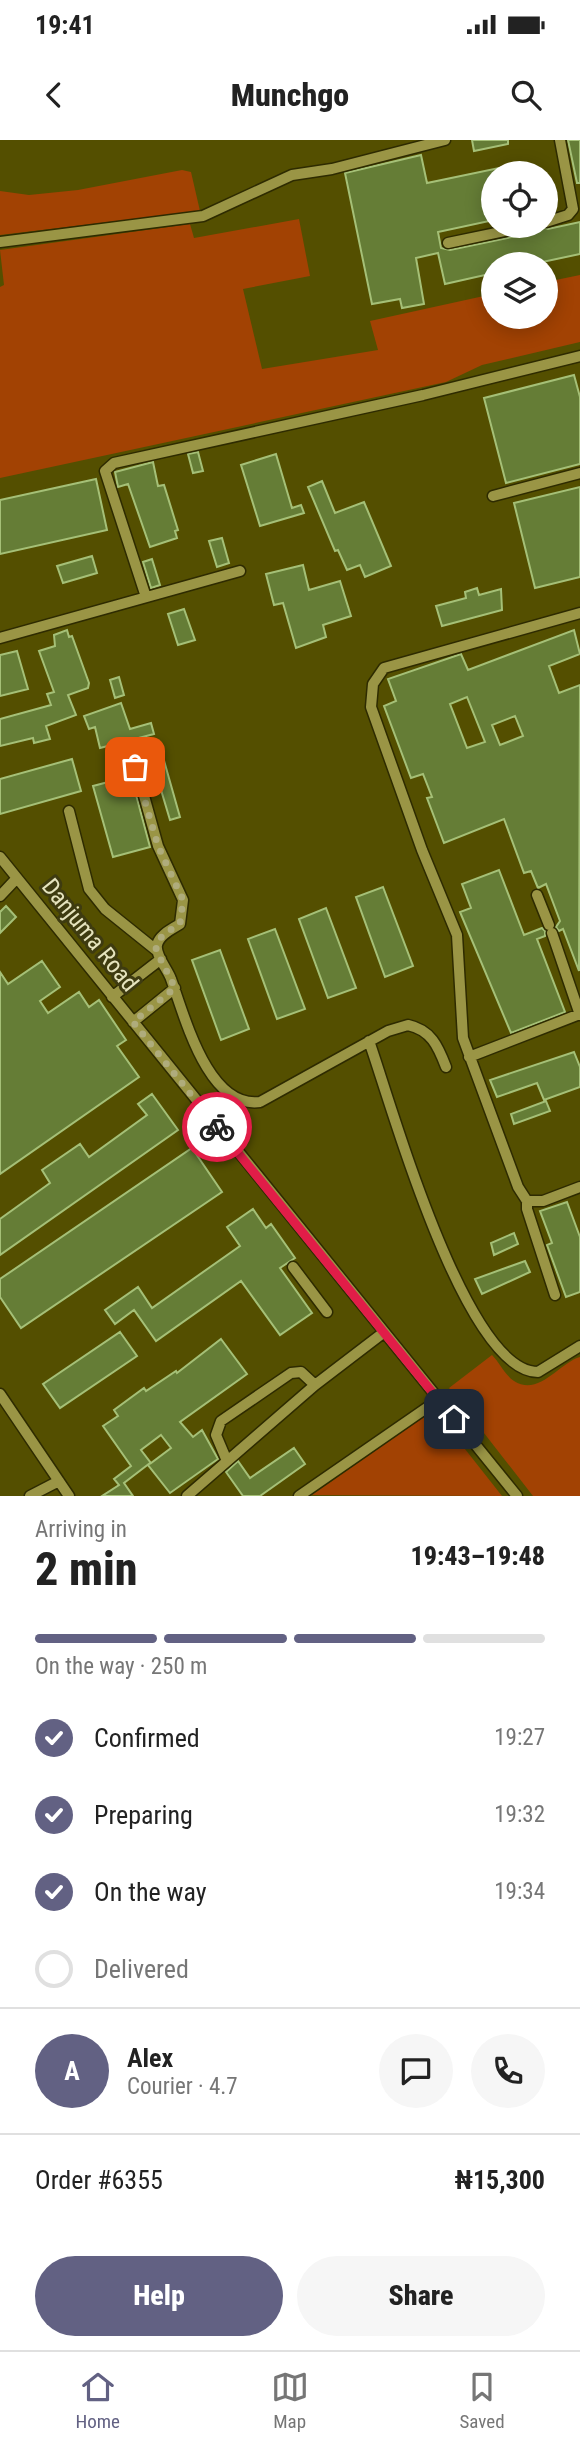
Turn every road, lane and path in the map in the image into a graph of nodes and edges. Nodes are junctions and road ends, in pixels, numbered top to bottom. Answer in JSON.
{"nodes":[{"id":1,"x":444,"y":140,"type":"edge"},
{"id":2,"x":560,"y":140,"type":"edge"},
{"id":3,"x":558,"y":218,"type":"edge"},
{"id":4,"x":481,"y":236,"type":"edge"},
{"id":5,"x":0,"y":242,"type":"edge"},
{"id":6,"x":448,"y":243,"type":"dead end"},
{"id":7,"x":580,"y":356,"type":"edge"},
{"id":8,"x":580,"y":472,"type":"edge"},
{"id":9,"x":493,"y":496,"type":"dead end"},
{"id":10,"x":240,"y":571,"type":"dead end"},
{"id":11,"x":146,"y":597,"type":"junction"},
{"id":12,"x":580,"y":613,"type":"edge"},
{"id":13,"x":0,"y":638,"type":"edge"},
{"id":14,"x":135,"y":767,"type":"dead end"},
{"id":15,"x":69,"y":811,"type":"dead end"},
{"id":16,"x":0,"y":857,"type":"edge"},
{"id":17,"x":17,"y":878,"type":"junction"},
{"id":18,"x":537,"y":895,"type":"dead end"},
{"id":19,"x":0,"y":896,"type":"edge"},
{"id":20,"x":159,"y":955,"type":"junction"},
{"id":21,"x":175,"y":988,"type":"junction"},
{"id":22,"x":113,"y":997,"type":"junction"},
{"id":23,"x":580,"y":1014,"type":"edge"},
{"id":24,"x":133,"y":1022,"type":"junction"},
{"id":25,"x":369,"y":1041,"type":"junction"},
{"id":26,"x":469,"y":1057,"type":"junction"},
{"id":27,"x":446,"y":1067,"type":"dead end"},
{"id":28,"x":580,"y":1187,"type":"edge"},
{"id":29,"x":527,"y":1200,"type":"junction"},
{"id":30,"x":293,"y":1267,"type":"dead end"},
{"id":31,"x":555,"y":1295,"type":"dead end"},
{"id":32,"x":327,"y":1312,"type":"dead end"},
{"id":33,"x":383,"y":1333,"type":"junction"},
{"id":34,"x":580,"y":1346,"type":"edge"},
{"id":35,"x":316,"y":1385,"type":"junction"},
{"id":36,"x":0,"y":1394,"type":"edge"},
{"id":37,"x":438,"y":1399,"type":"junction"},
{"id":38,"x":227,"y":1461,"type":"junction"},
{"id":39,"x":59,"y":1481,"type":"junction"},
{"id":40,"x":30,"y":1496,"type":"edge"},
{"id":41,"x":69,"y":1496,"type":"edge"},
{"id":42,"x":187,"y":1496,"type":"edge"},
{"id":43,"x":299,"y":1496,"type":"edge"},
{"id":44,"x":517,"y":1496,"type":"edge"}],
"edges":[{"from":1,"to":5,"type":"street"},
{"from":2,"to":3,"type":"street"},
{"from":4,"to":6,"type":"street"},
{"from":7,"to":11,"type":"street"},
{"from":8,"to":9,"type":"street"},
{"from":10,"to":11,"type":"street"},
{"from":11,"to":13,"type":"street"},
{"from":12,"to":26,"type":"street"},
{"from":14,"to":20,"type":"street"},
{"from":15,"to":20,"type":"street"},
{"from":16,"to":17,"type":"street","name":"Danjuma Road"},
{"from":17,"to":19,"type":"street"},
{"from":17,"to":22,"type":"street","name":"Danjuma Road"},
{"from":18,"to":23,"type":"street"},
{"from":20,"to":21,"type":"street"},
{"from":20,"to":22,"type":"street"},
{"from":21,"to":24,"type":"street"},
{"from":21,"to":25,"type":"street"},
{"from":22,"to":24,"type":"street","name":"Danjuma Road"},
{"from":23,"to":26,"type":"street"},
{"from":24,"to":33,"type":"street","name":"Danjuma Road"},
{"from":25,"to":27,"type":"street"},
{"from":25,"to":34,"type":"street"},
{"from":26,"to":29,"type":"street"},
{"from":28,"to":29,"type":"street"},
{"from":29,"to":31,"type":"street"},
{"from":30,"to":32,"type":"street"},
{"from":33,"to":35,"type":"street"},
{"from":33,"to":37,"type":"street","name":"Danjuma Road"},
{"from":35,"to":38,"type":"street"},
{"from":35,"to":38,"type":"street"},
{"from":36,"to":39,"type":"street"},
{"from":37,"to":43,"type":"street"},
{"from":37,"to":44,"type":"street","name":"Danjuma Road"},
{"from":38,"to":42,"type":"street"},
{"from":39,"to":40,"type":"street"},
{"from":39,"to":41,"type":"street"}]}
